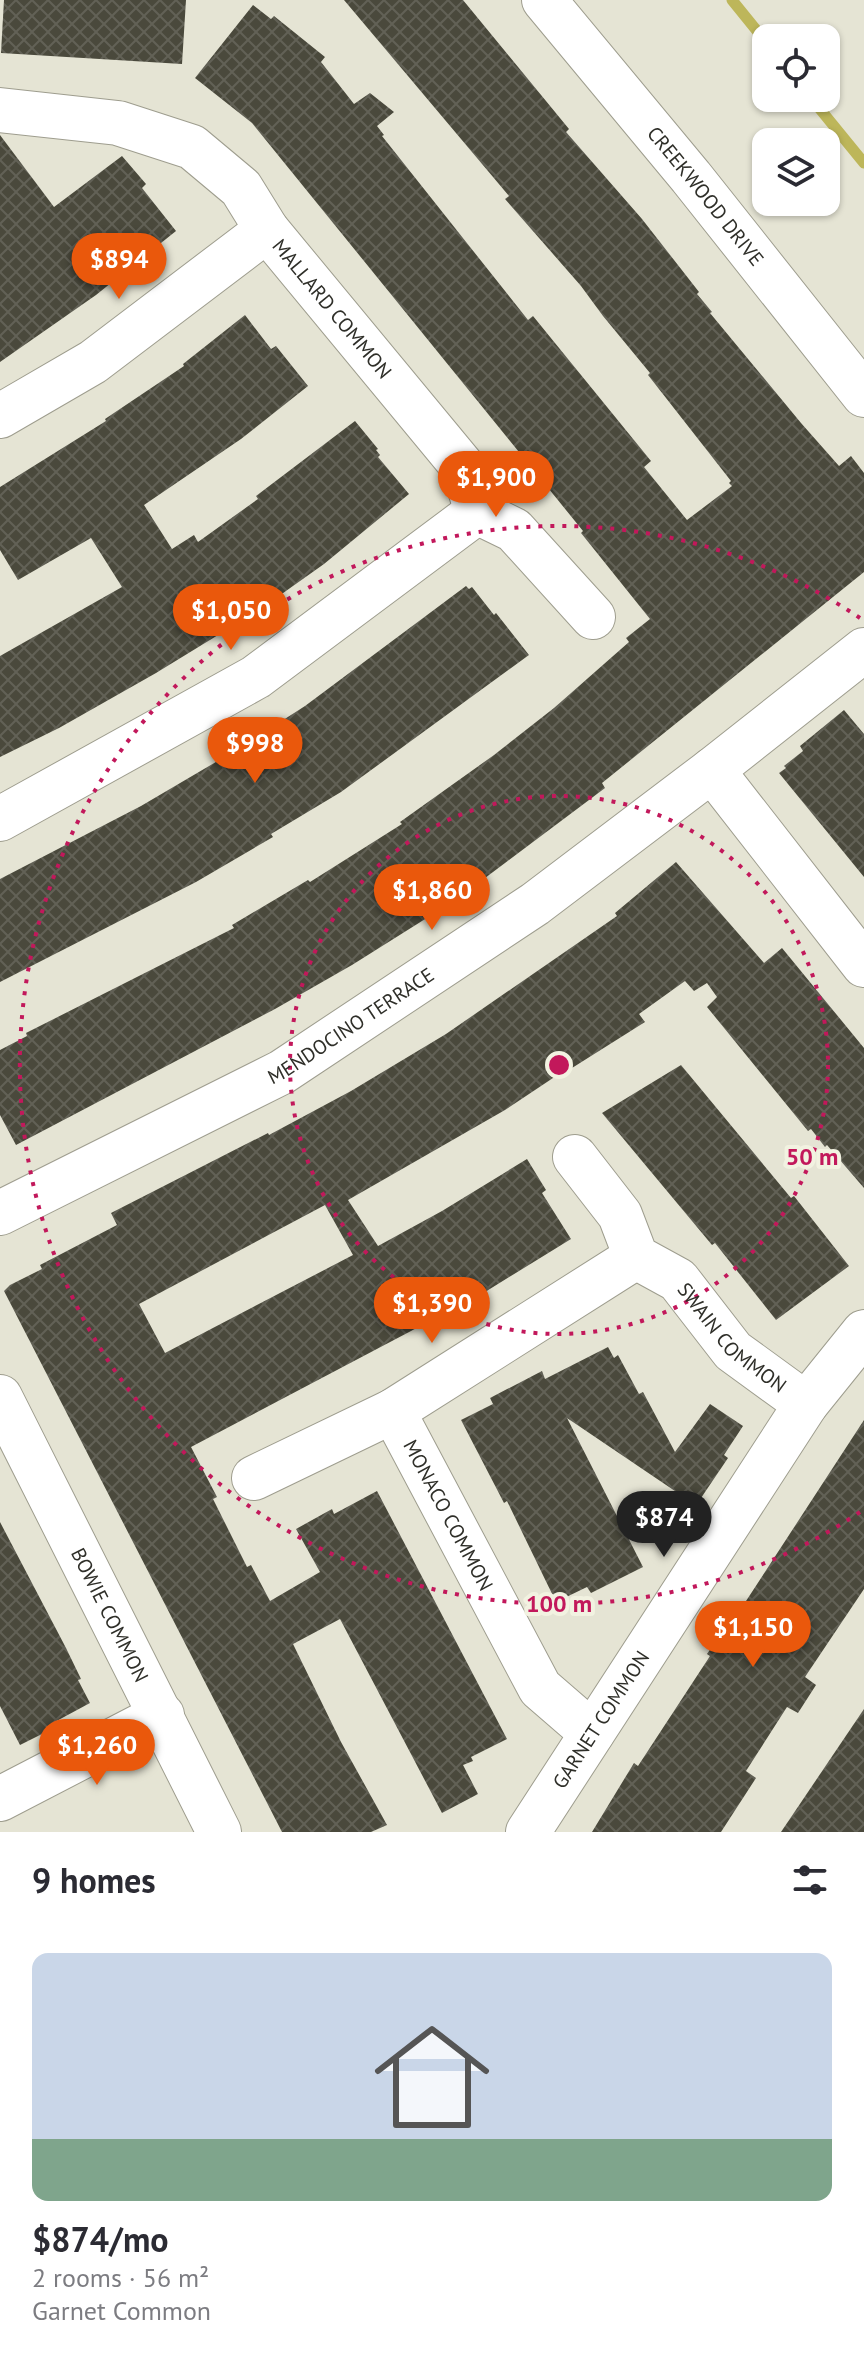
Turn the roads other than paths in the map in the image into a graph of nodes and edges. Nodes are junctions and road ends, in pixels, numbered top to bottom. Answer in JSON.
{"nodes":[{"id":1,"x":544,"y":0,"type":"edge"},
{"id":2,"x":0,"y":110,"type":"edge"},
{"id":3,"x":267,"y":230,"type":"junction"},
{"id":4,"x":864,"y":395,"type":"edge"},
{"id":5,"x":0,"y":416,"type":"edge"},
{"id":6,"x":477,"y":512,"type":"junction"},
{"id":7,"x":593,"y":617,"type":"dead end"},
{"id":8,"x":864,"y":650,"type":"edge"},
{"id":9,"x":712,"y":770,"type":"junction"},
{"id":10,"x":0,"y":819,"type":"edge"},
{"id":11,"x":864,"y":965,"type":"edge"},
{"id":12,"x":575,"y":1157,"type":"dead end"},
{"id":13,"x":0,"y":1213,"type":"edge"},
{"id":14,"x":636,"y":1257,"type":"junction"},
{"id":15,"x":864,"y":1332,"type":"edge"},
{"id":16,"x":0,"y":1397,"type":"edge"},
{"id":17,"x":806,"y":1404,"type":"junction"},
{"id":18,"x":393,"y":1411,"type":"junction"},
{"id":19,"x":254,"y":1478,"type":"dead end"},
{"id":20,"x":162,"y":1715,"type":"junction"},
{"id":21,"x":592,"y":1733,"type":"junction"},
{"id":22,"x":0,"y":1799,"type":"edge"},
{"id":23,"x":219,"y":1832,"type":"edge"},
{"id":24,"x":528,"y":1832,"type":"edge"}],
"edges":[{"from":1,"to":4,"type":"street","name":"CREEKWOOD DRIVE"},
{"from":2,"to":3,"type":"street","name":"MALLARD COMMON"},
{"from":3,"to":5,"type":"street"},
{"from":3,"to":6,"type":"street","name":"MALLARD COMMON"},
{"from":6,"to":7,"type":"street"},
{"from":6,"to":10,"type":"street"},
{"from":8,"to":9,"type":"street","name":"MENDOCINO TERRACE"},
{"from":9,"to":11,"type":"street"},
{"from":9,"to":13,"type":"street","name":"MENDOCINO TERRACE"},
{"from":12,"to":14,"type":"street"},
{"from":14,"to":17,"type":"street","name":"SWAIN COMMON"},
{"from":14,"to":18,"type":"street"},
{"from":15,"to":17,"type":"street","name":"GARNET COMMON"},
{"from":16,"to":20,"type":"street","name":"BOWIE COMMON"},
{"from":17,"to":21,"type":"street","name":"GARNET COMMON"},
{"from":18,"to":19,"type":"street"},
{"from":18,"to":21,"type":"street","name":"MONACO COMMON"},
{"from":20,"to":22,"type":"street"},
{"from":20,"to":23,"type":"street","name":"BOWIE COMMON"},
{"from":21,"to":24,"type":"street","name":"GARNET COMMON"}]}
